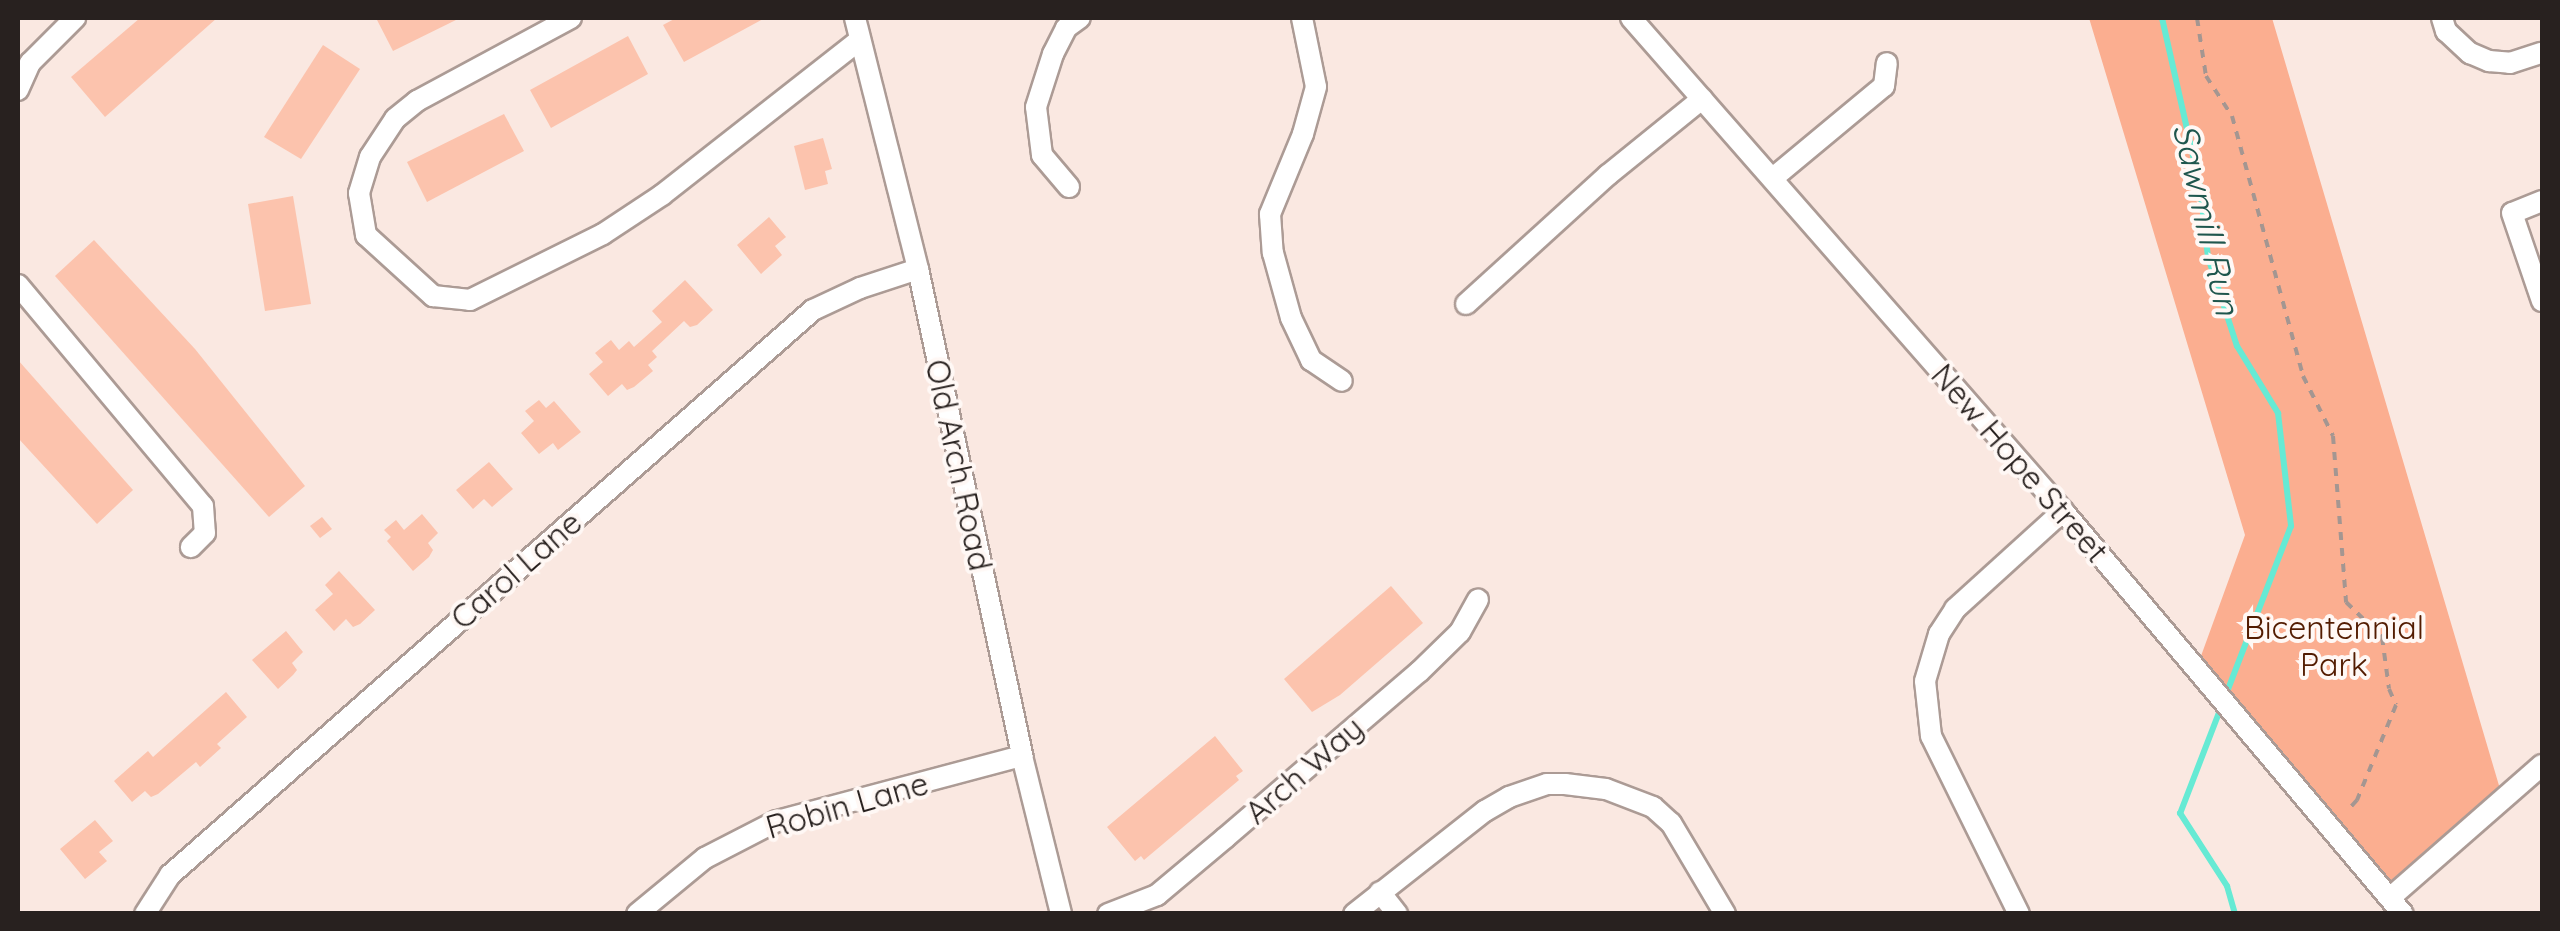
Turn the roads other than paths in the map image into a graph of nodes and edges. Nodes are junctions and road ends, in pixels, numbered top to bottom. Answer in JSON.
{"nodes":[{"id":1,"x":75,"y":18,"type":"edge"},
{"id":2,"x":571,"y":18,"type":"edge"},
{"id":3,"x":855,"y":18,"type":"edge"},
{"id":4,"x":1080,"y":18,"type":"edge"},
{"id":5,"x":1302,"y":18,"type":"edge"},
{"id":6,"x":1630,"y":18,"type":"edge"},
{"id":7,"x":2442,"y":18,"type":"edge"},
{"id":8,"x":860,"y":40,"type":"junction"},
{"id":9,"x":2542,"y":53,"type":"edge"},
{"id":10,"x":1887,"y":63,"type":"dead end"},
{"id":11,"x":18,"y":90,"type":"edge"},
{"id":12,"x":1702,"y":98,"type":"junction"},
{"id":13,"x":1773,"y":178,"type":"junction"},
{"id":14,"x":1069,"y":187,"type":"dead end"},
{"id":15,"x":2542,"y":201,"type":"edge"},
{"id":16,"x":918,"y":269,"type":"junction"},
{"id":17,"x":18,"y":285,"type":"edge"},
{"id":18,"x":2542,"y":301,"type":"edge"},
{"id":19,"x":1466,"y":304,"type":"dead end"},
{"id":20,"x":1342,"y":381,"type":"dead end"},
{"id":21,"x":2063,"y":511,"type":"junction"},
{"id":22,"x":190,"y":547,"type":"dead end"},
{"id":23,"x":1478,"y":600,"type":"dead end"},
{"id":24,"x":1022,"y":756,"type":"junction"},
{"id":25,"x":2542,"y":765,"type":"edge"},
{"id":26,"x":1380,"y":892,"type":"junction"},
{"id":27,"x":2396,"y":906,"type":"edge"},
{"id":28,"x":145,"y":914,"type":"edge"},
{"id":29,"x":637,"y":914,"type":"edge"},
{"id":30,"x":1061,"y":914,"type":"edge"},
{"id":31,"x":1108,"y":914,"type":"edge"},
{"id":32,"x":1354,"y":914,"type":"edge"},
{"id":33,"x":1397,"y":914,"type":"edge"},
{"id":34,"x":1725,"y":914,"type":"edge"},
{"id":35,"x":2019,"y":914,"type":"edge"}],
"edges":[{"from":1,"to":11,"type":"street"},
{"from":2,"to":8,"type":"street"},
{"from":3,"to":8,"type":"street","name":"Old Arch Road"},
{"from":4,"to":14,"type":"street"},
{"from":5,"to":20,"type":"street"},
{"from":6,"to":12,"type":"street","name":"New Hope Street"},
{"from":7,"to":9,"type":"street"},
{"from":8,"to":16,"type":"street","name":"Old Arch Road"},
{"from":10,"to":13,"type":"street"},
{"from":12,"to":13,"type":"street","name":"New Hope Street"},
{"from":12,"to":19,"type":"street"},
{"from":13,"to":21,"type":"street","name":"New Hope Street"},
{"from":15,"to":18,"type":"street"},
{"from":16,"to":24,"type":"street","name":"Old Arch Road"},
{"from":16,"to":28,"type":"street","name":"Carol Lane"},
{"from":17,"to":22,"type":"street"},
{"from":21,"to":27,"type":"street","name":"New Hope Street"},
{"from":21,"to":35,"type":"street"},
{"from":23,"to":31,"type":"street","name":"Arch Way"},
{"from":24,"to":29,"type":"street","name":"Robin Lane"},
{"from":24,"to":30,"type":"street","name":"Old Arch Road"},
{"from":25,"to":27,"type":"street"},
{"from":26,"to":32,"type":"street"},
{"from":26,"to":33,"type":"street"},
{"from":26,"to":34,"type":"street"}]}
